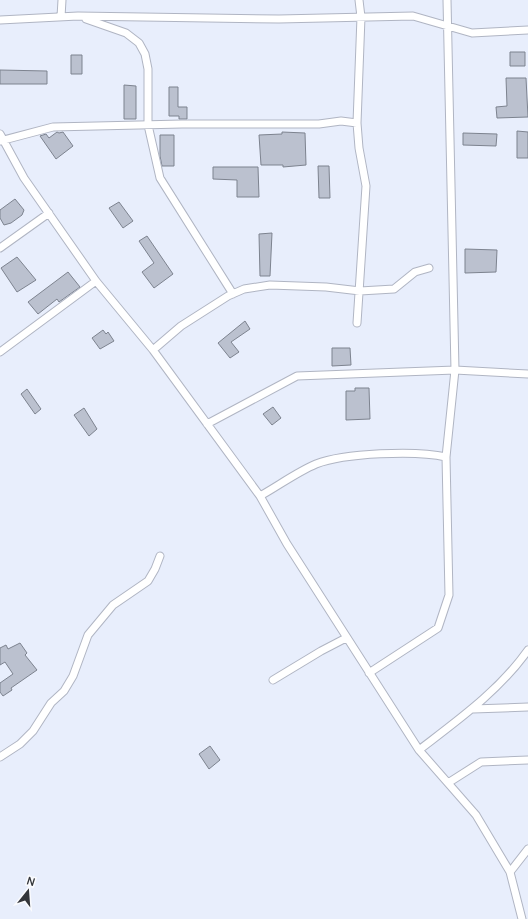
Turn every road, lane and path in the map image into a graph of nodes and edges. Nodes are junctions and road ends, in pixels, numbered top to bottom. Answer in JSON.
{"nodes":[{"id":1,"x":62,"y":0,"type":"edge"},
{"id":2,"x":359,"y":0,"type":"edge"},
{"id":3,"x":446,"y":0,"type":"edge"},
{"id":4,"x":78,"y":16,"type":"junction"},
{"id":5,"x":61,"y":17,"type":"junction"},
{"id":6,"x":361,"y":17,"type":"junction"},
{"id":7,"x":0,"y":20,"type":"edge"},
{"id":8,"x":447,"y":26,"type":"junction"},
{"id":9,"x":528,"y":30,"type":"edge"},
{"id":10,"x":357,"y":123,"type":"junction"},
{"id":11,"x":148,"y":125,"type":"junction"},
{"id":12,"x":1,"y":139,"type":"edge"},
{"id":13,"x":49,"y":213,"type":"junction"},
{"id":14,"x":0,"y":248,"type":"edge"},
{"id":15,"x":429,"y":268,"type":"dead end"},
{"id":16,"x":96,"y":281,"type":"junction"},
{"id":17,"x":360,"y":291,"type":"junction"},
{"id":18,"x":233,"y":294,"type":"junction"},
{"id":19,"x":357,"y":323,"type":"dead end"},
{"id":20,"x":153,"y":350,"type":"junction"},
{"id":21,"x":0,"y":352,"type":"edge"},
{"id":22,"x":455,"y":370,"type":"junction"},
{"id":23,"x":528,"y":374,"type":"edge"},
{"id":24,"x":207,"y":424,"type":"junction"},
{"id":25,"x":446,"y":457,"type":"junction"},
{"id":26,"x":260,"y":496,"type":"junction"},
{"id":27,"x":160,"y":556,"type":"dead end"},
{"id":28,"x":346,"y":638,"type":"junction"},
{"id":29,"x":528,"y":650,"type":"edge"},
{"id":30,"x":369,"y":673,"type":"junction"},
{"id":31,"x":273,"y":680,"type":"dead end"},
{"id":32,"x":528,"y":707,"type":"edge"},
{"id":33,"x":472,"y":709,"type":"junction"},
{"id":34,"x":419,"y":750,"type":"junction"},
{"id":35,"x":0,"y":757,"type":"edge"},
{"id":36,"x":528,"y":760,"type":"edge"},
{"id":37,"x":448,"y":783,"type":"junction"},
{"id":38,"x":528,"y":849,"type":"edge"},
{"id":39,"x":510,"y":872,"type":"junction"},
{"id":40,"x":522,"y":919,"type":"edge"}],
"edges":[{"from":1,"to":5,"type":"street"},
{"from":2,"to":6,"type":"street"},
{"from":3,"to":8,"type":"street"},
{"from":4,"to":5,"type":"street"},
{"from":4,"to":6,"type":"street"},
{"from":4,"to":11,"type":"street"},
{"from":5,"to":7,"type":"street"},
{"from":6,"to":8,"type":"street"},
{"from":6,"to":10,"type":"street"},
{"from":8,"to":9,"type":"street"},
{"from":8,"to":22,"type":"street"},
{"from":10,"to":11,"type":"street"},
{"from":10,"to":17,"type":"street"},
{"from":11,"to":12,"type":"street"},
{"from":11,"to":18,"type":"street"},
{"from":12,"to":13,"type":"street"},
{"from":13,"to":14,"type":"street"},
{"from":13,"to":16,"type":"street"},
{"from":15,"to":17,"type":"street"},
{"from":16,"to":20,"type":"street"},
{"from":16,"to":21,"type":"street"},
{"from":17,"to":18,"type":"street"},
{"from":17,"to":19,"type":"street"},
{"from":18,"to":20,"type":"street"},
{"from":20,"to":24,"type":"street"},
{"from":22,"to":23,"type":"street"},
{"from":22,"to":24,"type":"street"},
{"from":22,"to":25,"type":"street"},
{"from":24,"to":26,"type":"street"},
{"from":25,"to":26,"type":"street"},
{"from":25,"to":30,"type":"street"},
{"from":26,"to":28,"type":"street"},
{"from":27,"to":35,"type":"street"},
{"from":28,"to":30,"type":"street"},
{"from":28,"to":31,"type":"street"},
{"from":29,"to":33,"type":"street"},
{"from":30,"to":34,"type":"street"},
{"from":32,"to":33,"type":"street"},
{"from":33,"to":34,"type":"street"},
{"from":34,"to":37,"type":"street"},
{"from":36,"to":37,"type":"street"},
{"from":37,"to":39,"type":"street"},
{"from":38,"to":39,"type":"street"},
{"from":39,"to":40,"type":"street"}]}
